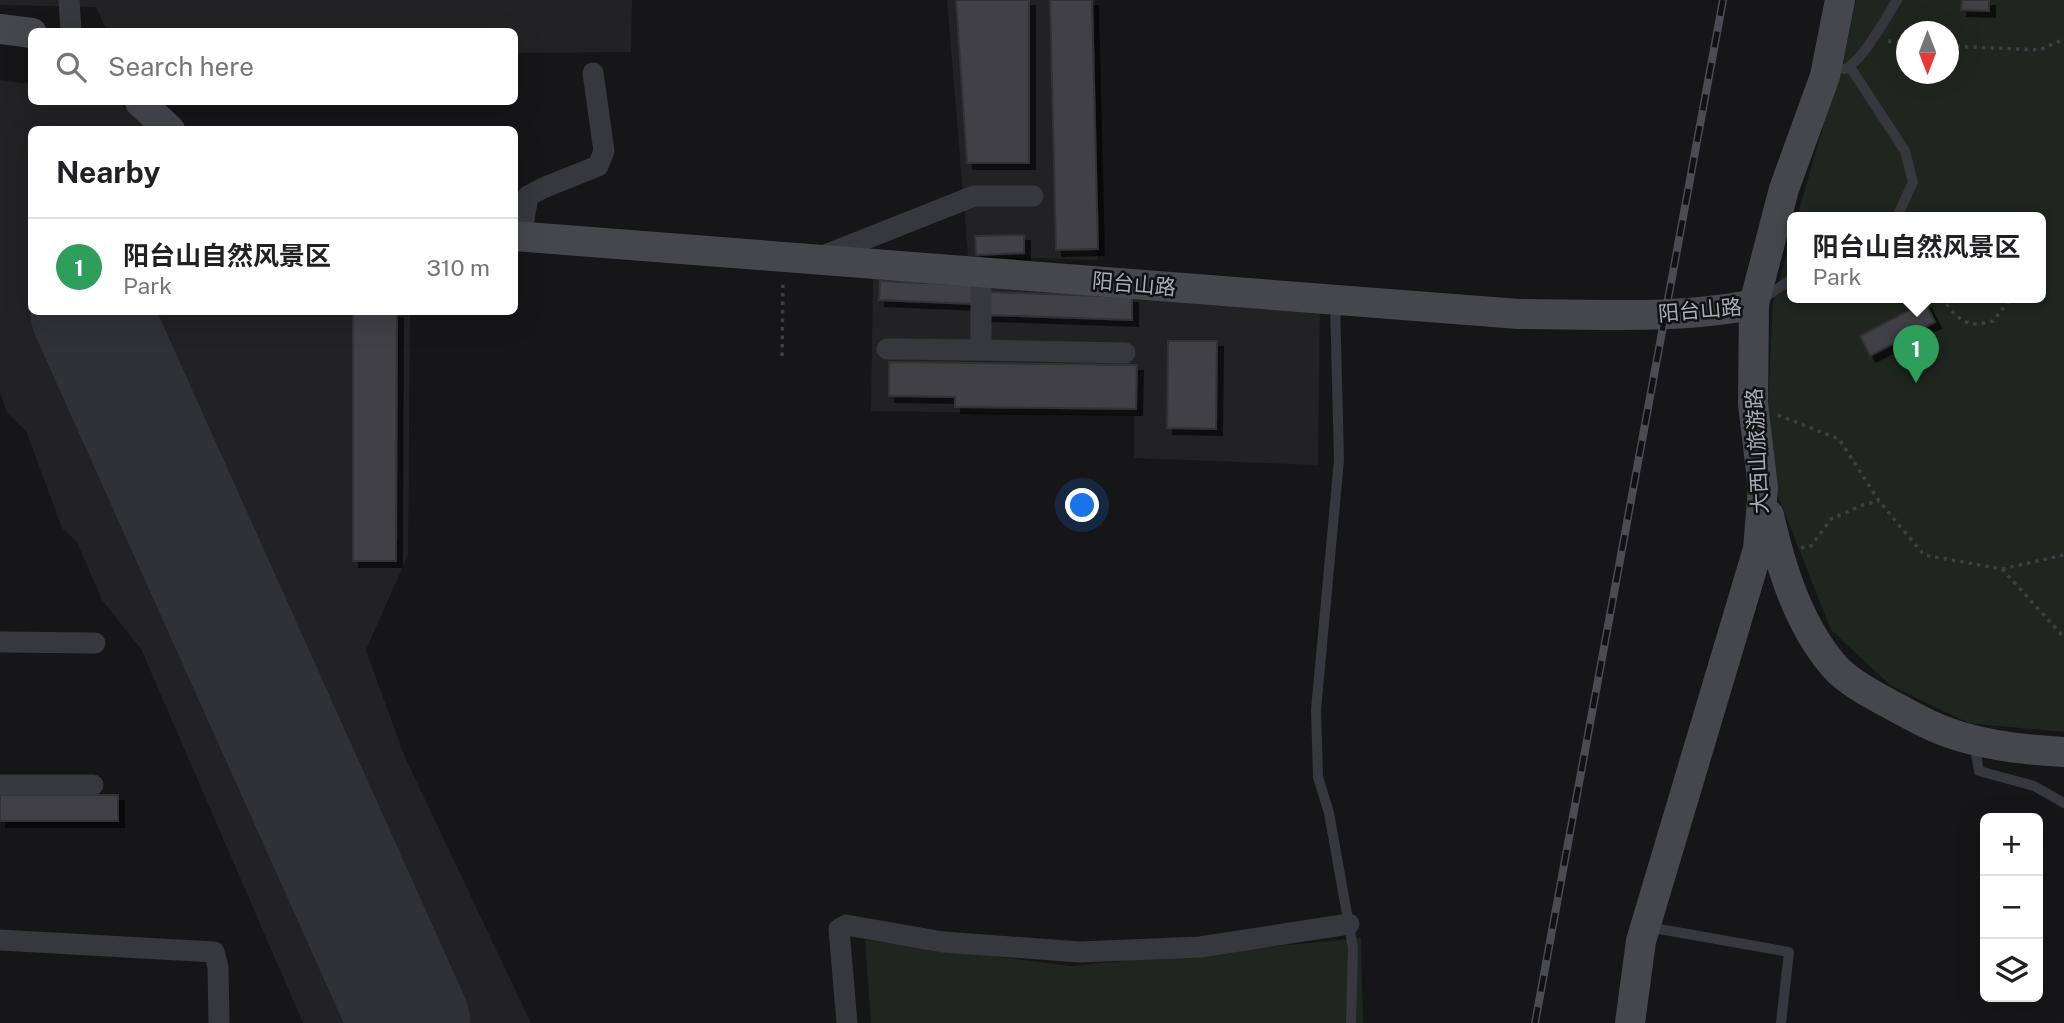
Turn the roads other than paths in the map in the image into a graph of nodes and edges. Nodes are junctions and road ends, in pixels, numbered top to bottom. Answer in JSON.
{"nodes":[{"id":1,"x":69,"y":0,"type":"edge"},
{"id":2,"x":1840,"y":0,"type":"edge"},
{"id":3,"x":1897,"y":0,"type":"edge"},
{"id":4,"x":71,"y":28,"type":"edge"},
{"id":5,"x":0,"y":29,"type":"edge"},
{"id":6,"x":28,"y":32,"type":"edge"},
{"id":7,"x":1837,"y":72,"type":"junction"},
{"id":8,"x":593,"y":73,"type":"dead end"},
{"id":9,"x":143,"y":105,"type":"edge"},
{"id":10,"x":166,"y":126,"type":"edge"},
{"id":11,"x":1033,"y":196,"type":"dead end"},
{"id":12,"x":1900,"y":212,"type":"edge"},
{"id":13,"x":518,"y":233,"type":"edge"},
{"id":14,"x":518,"y":237,"type":"edge"},
{"id":15,"x":814,"y":259,"type":"junction"},
{"id":16,"x":981,"y":272,"type":"junction"},
{"id":17,"x":1787,"y":282,"type":"edge"},
{"id":18,"x":1335,"y":300,"type":"junction"},
{"id":19,"x":1754,"y":304,"type":"junction"},
{"id":20,"x":887,"y":349,"type":"dead end"},
{"id":21,"x":981,"y":351,"type":"junction"},
{"id":22,"x":1125,"y":354,"type":"dead end"},
{"id":23,"x":1763,"y":488,"type":"junction"},
{"id":24,"x":1741,"y":604,"type":"junction"},
{"id":25,"x":1798,"y":607,"type":"junction"},
{"id":26,"x":0,"y":642,"type":"edge"},
{"id":27,"x":95,"y":643,"type":"dead end"},
{"id":28,"x":1974,"y":740,"type":"junction"},
{"id":29,"x":2064,"y":752,"type":"edge"},
{"id":30,"x":0,"y":785,"type":"edge"},
{"id":31,"x":93,"y":785,"type":"dead end"},
{"id":32,"x":2064,"y":803,"type":"edge"},
{"id":33,"x":1349,"y":923,"type":"junction"},
{"id":34,"x":1646,"y":926,"type":"junction"},
{"id":35,"x":0,"y":940,"type":"edge"},
{"id":36,"x":219,"y":1023,"type":"edge"},
{"id":37,"x":848,"y":1023,"type":"edge"},
{"id":38,"x":1351,"y":1023,"type":"edge"},
{"id":39,"x":1630,"y":1023,"type":"edge"},
{"id":40,"x":1781,"y":1023,"type":"edge"}],
"edges":[{"from":1,"to":4,"type":"street"},
{"from":2,"to":7,"type":"street","name":"大西山旅游路"},
{"from":3,"to":7,"type":"lane"},
{"from":5,"to":6,"type":"street"},
{"from":7,"to":12,"type":"lane"},
{"from":7,"to":19,"type":"street","name":"大西山旅游路"},
{"from":8,"to":13,"type":"street"},
{"from":9,"to":10,"type":"street"},
{"from":11,"to":15,"type":"street"},
{"from":14,"to":15,"type":"street","name":"阳台山路"},
{"from":15,"to":16,"type":"street","name":"阳台山路"},
{"from":16,"to":18,"type":"street","name":"阳台山路"},
{"from":16,"to":21,"type":"street"},
{"from":17,"to":19,"type":"lane"},
{"from":18,"to":19,"type":"street","name":"阳台山路"},
{"from":18,"to":33,"type":"lane"},
{"from":19,"to":23,"type":"street","name":"大西山旅游路"},
{"from":20,"to":21,"type":"street"},
{"from":21,"to":22,"type":"street"},
{"from":23,"to":24,"type":"street","name":"大西山旅游路"},
{"from":23,"to":25,"type":"street"},
{"from":24,"to":25,"type":"street"},
{"from":24,"to":34,"type":"street","name":"大西山旅游路"},
{"from":25,"to":28,"type":"street"},
{"from":26,"to":27,"type":"street"},
{"from":28,"to":29,"type":"street"},
{"from":28,"to":32,"type":"lane"},
{"from":30,"to":31,"type":"street"},
{"from":33,"to":37,"type":"street"},
{"from":33,"to":38,"type":"lane"},
{"from":34,"to":39,"type":"street","name":"大西山旅游路"},
{"from":34,"to":40,"type":"lane"},
{"from":35,"to":36,"type":"street"}]}
